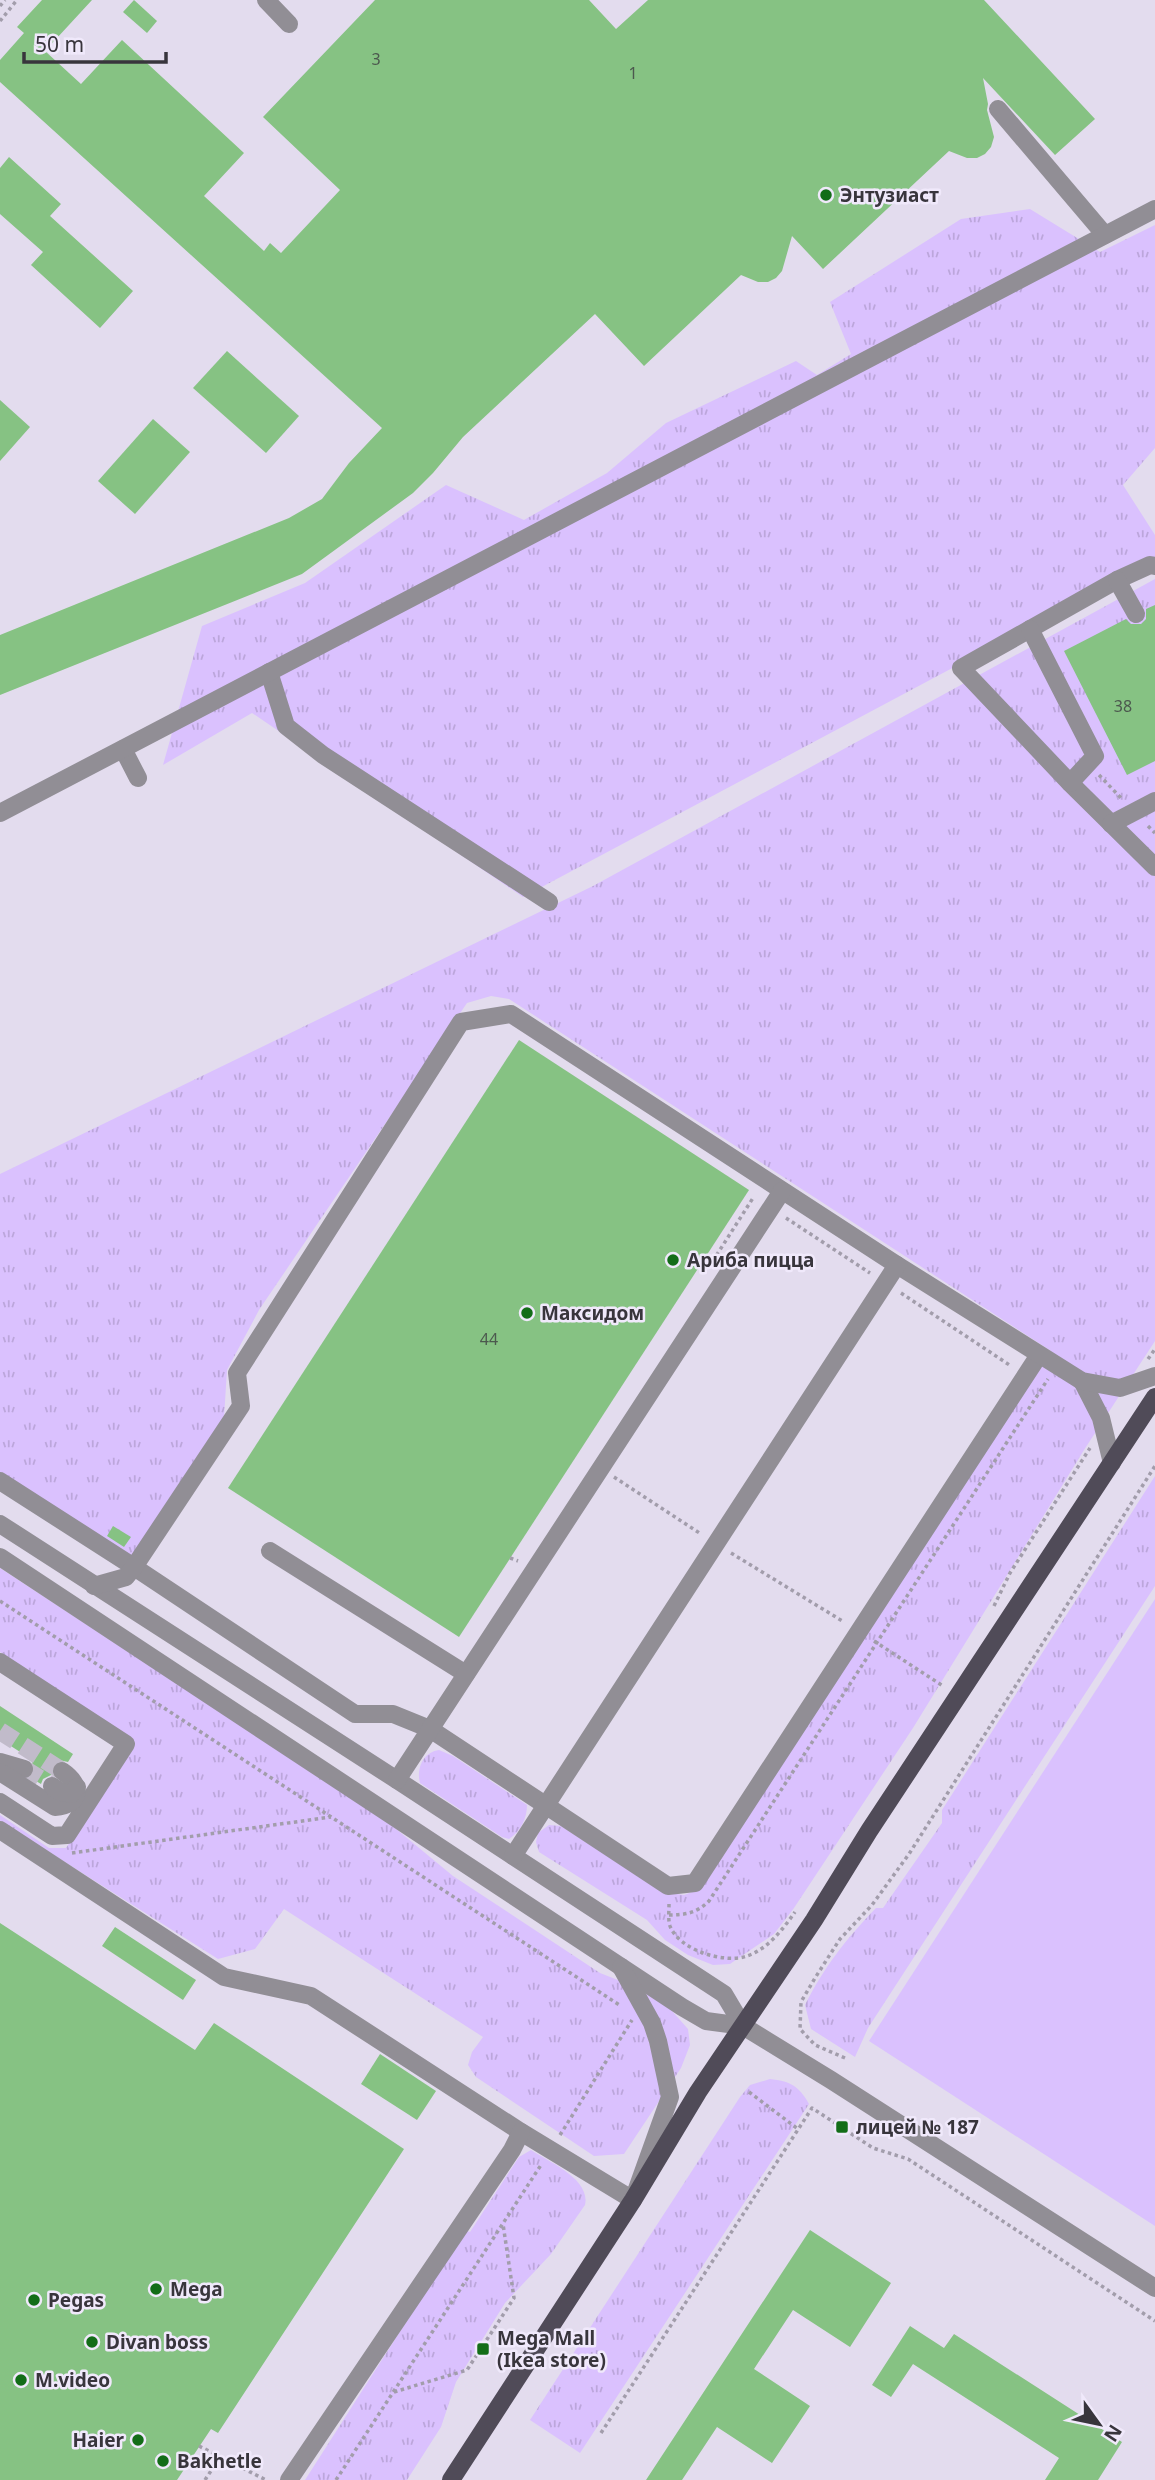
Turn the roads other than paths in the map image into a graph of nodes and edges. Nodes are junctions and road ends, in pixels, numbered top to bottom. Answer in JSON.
{"nodes":[{"id":1,"x":266,"y":0,"type":"edge"},
{"id":2,"x":289,"y":24,"type":"dead end"},
{"id":3,"x":998,"y":109,"type":"dead end"},
{"id":4,"x":1155,"y":209,"type":"edge"},
{"id":5,"x":1105,"y":235,"type":"junction"},
{"id":6,"x":1155,"y":566,"type":"edge"},
{"id":7,"x":1117,"y":580,"type":"junction"},
{"id":8,"x":1136,"y":614,"type":"dead end"},
{"id":9,"x":1030,"y":629,"type":"junction"},
{"id":10,"x":269,"y":673,"type":"junction"},
{"id":11,"x":123,"y":749,"type":"junction"},
{"id":12,"x":138,"y":778,"type":"dead end"},
{"id":13,"x":1070,"y":783,"type":"junction"},
{"id":14,"x":1155,"y":801,"type":"edge"},
{"id":15,"x":0,"y":813,"type":"edge"},
{"id":16,"x":1111,"y":824,"type":"junction"},
{"id":17,"x":1155,"y":867,"type":"edge"},
{"id":18,"x":549,"y":902,"type":"dead end"},
{"id":19,"x":782,"y":1191,"type":"junction"},
{"id":20,"x":897,"y":1265,"type":"junction"},
{"id":21,"x":1039,"y":1355,"type":"junction"},
{"id":22,"x":1149,"y":1371,"type":"edge"},
{"id":23,"x":1082,"y":1381,"type":"junction"},
{"id":24,"x":1155,"y":1397,"type":"edge"},
{"id":25,"x":1112,"y":1463,"type":"junction"},
{"id":26,"x":0,"y":1481,"type":"edge"},
{"id":27,"x":0,"y":1524,"type":"edge"},
{"id":28,"x":271,"y":1551,"type":"dead end"},
{"id":29,"x":0,"y":1557,"type":"edge"},
{"id":30,"x":134,"y":1567,"type":"junction"},
{"id":31,"x":94,"y":1586,"type":"junction"},
{"id":32,"x":0,"y":1662,"type":"edge"},
{"id":33,"x":466,"y":1674,"type":"junction"},
{"id":34,"x":430,"y":1729,"type":"junction"},
{"id":35,"x":0,"y":1762,"type":"edge"},
{"id":36,"x":24,"y":1769,"type":"tunnel mouth"},
{"id":37,"x":62,"y":1771,"type":"tunnel mouth"},
{"id":38,"x":0,"y":1772,"type":"edge"},
{"id":39,"x":397,"y":1780,"type":"junction"},
{"id":40,"x":52,"y":1786,"type":"tunnel mouth"},
{"id":41,"x":77,"y":1787,"type":"junction"},
{"id":42,"x":0,"y":1802,"type":"edge"},
{"id":43,"x":546,"y":1805,"type":"junction"},
{"id":44,"x":0,"y":1830,"type":"edge"},
{"id":45,"x":513,"y":1856,"type":"junction"},
{"id":46,"x":620,"y":1964,"type":"junction"},
{"id":47,"x":743,"y":2026,"type":"junction"},
{"id":48,"x":521,"y":2132,"type":"junction"},
{"id":49,"x":633,"y":2200,"type":"junction"},
{"id":50,"x":1155,"y":2288,"type":"edge"},
{"id":51,"x":289,"y":2480,"type":"edge"},
{"id":52,"x":451,"y":2480,"type":"edge"}],
"edges":[{"from":1,"to":2,"type":"street"},
{"from":3,"to":5,"type":"street"},
{"from":4,"to":5,"type":"street"},
{"from":5,"to":10,"type":"street"},
{"from":6,"to":7,"type":"street"},
{"from":7,"to":8,"type":"street"},
{"from":7,"to":9,"type":"street"},
{"from":9,"to":13,"type":"street"},
{"from":9,"to":13,"type":"street"},
{"from":10,"to":11,"type":"street"},
{"from":10,"to":18,"type":"street"},
{"from":11,"to":12,"type":"street"},
{"from":11,"to":15,"type":"street"},
{"from":13,"to":16,"type":"street"},
{"from":14,"to":16,"type":"street"},
{"from":16,"to":17,"type":"street"},
{"from":19,"to":20,"type":"street"},
{"from":19,"to":30,"type":"street"},
{"from":19,"to":33,"type":"street"},
{"from":20,"to":21,"type":"street"},
{"from":20,"to":43,"type":"street"},
{"from":21,"to":23,"type":"street"},
{"from":21,"to":43,"type":"street"},
{"from":22,"to":23,"type":"street"},
{"from":23,"to":25,"type":"street"},
{"from":24,"to":25,"type":"main road"},
{"from":25,"to":47,"type":"main road"},
{"from":26,"to":30,"type":"street"},
{"from":27,"to":31,"type":"street"},
{"from":28,"to":33,"type":"street"},
{"from":29,"to":46,"type":"street"},
{"from":30,"to":31,"type":"street"},
{"from":30,"to":34,"type":"street"},
{"from":31,"to":39,"type":"street"},
{"from":32,"to":42,"type":"street"},
{"from":33,"to":34,"type":"street"},
{"from":34,"to":39,"type":"street"},
{"from":34,"to":43,"type":"street"},
{"from":35,"to":36,"type":"street"},
{"from":37,"to":41,"type":"street"},
{"from":38,"to":41,"type":"street"},
{"from":39,"to":45,"type":"street"},
{"from":40,"to":41,"type":"street"},
{"from":43,"to":45,"type":"street"},
{"from":44,"to":48,"type":"street"},
{"from":45,"to":47,"type":"street"},
{"from":46,"to":47,"type":"street"},
{"from":46,"to":49,"type":"street"},
{"from":47,"to":49,"type":"main road"},
{"from":47,"to":50,"type":"street"},
{"from":48,"to":49,"type":"street"},
{"from":48,"to":51,"type":"street"},
{"from":49,"to":52,"type":"main road"}]}
